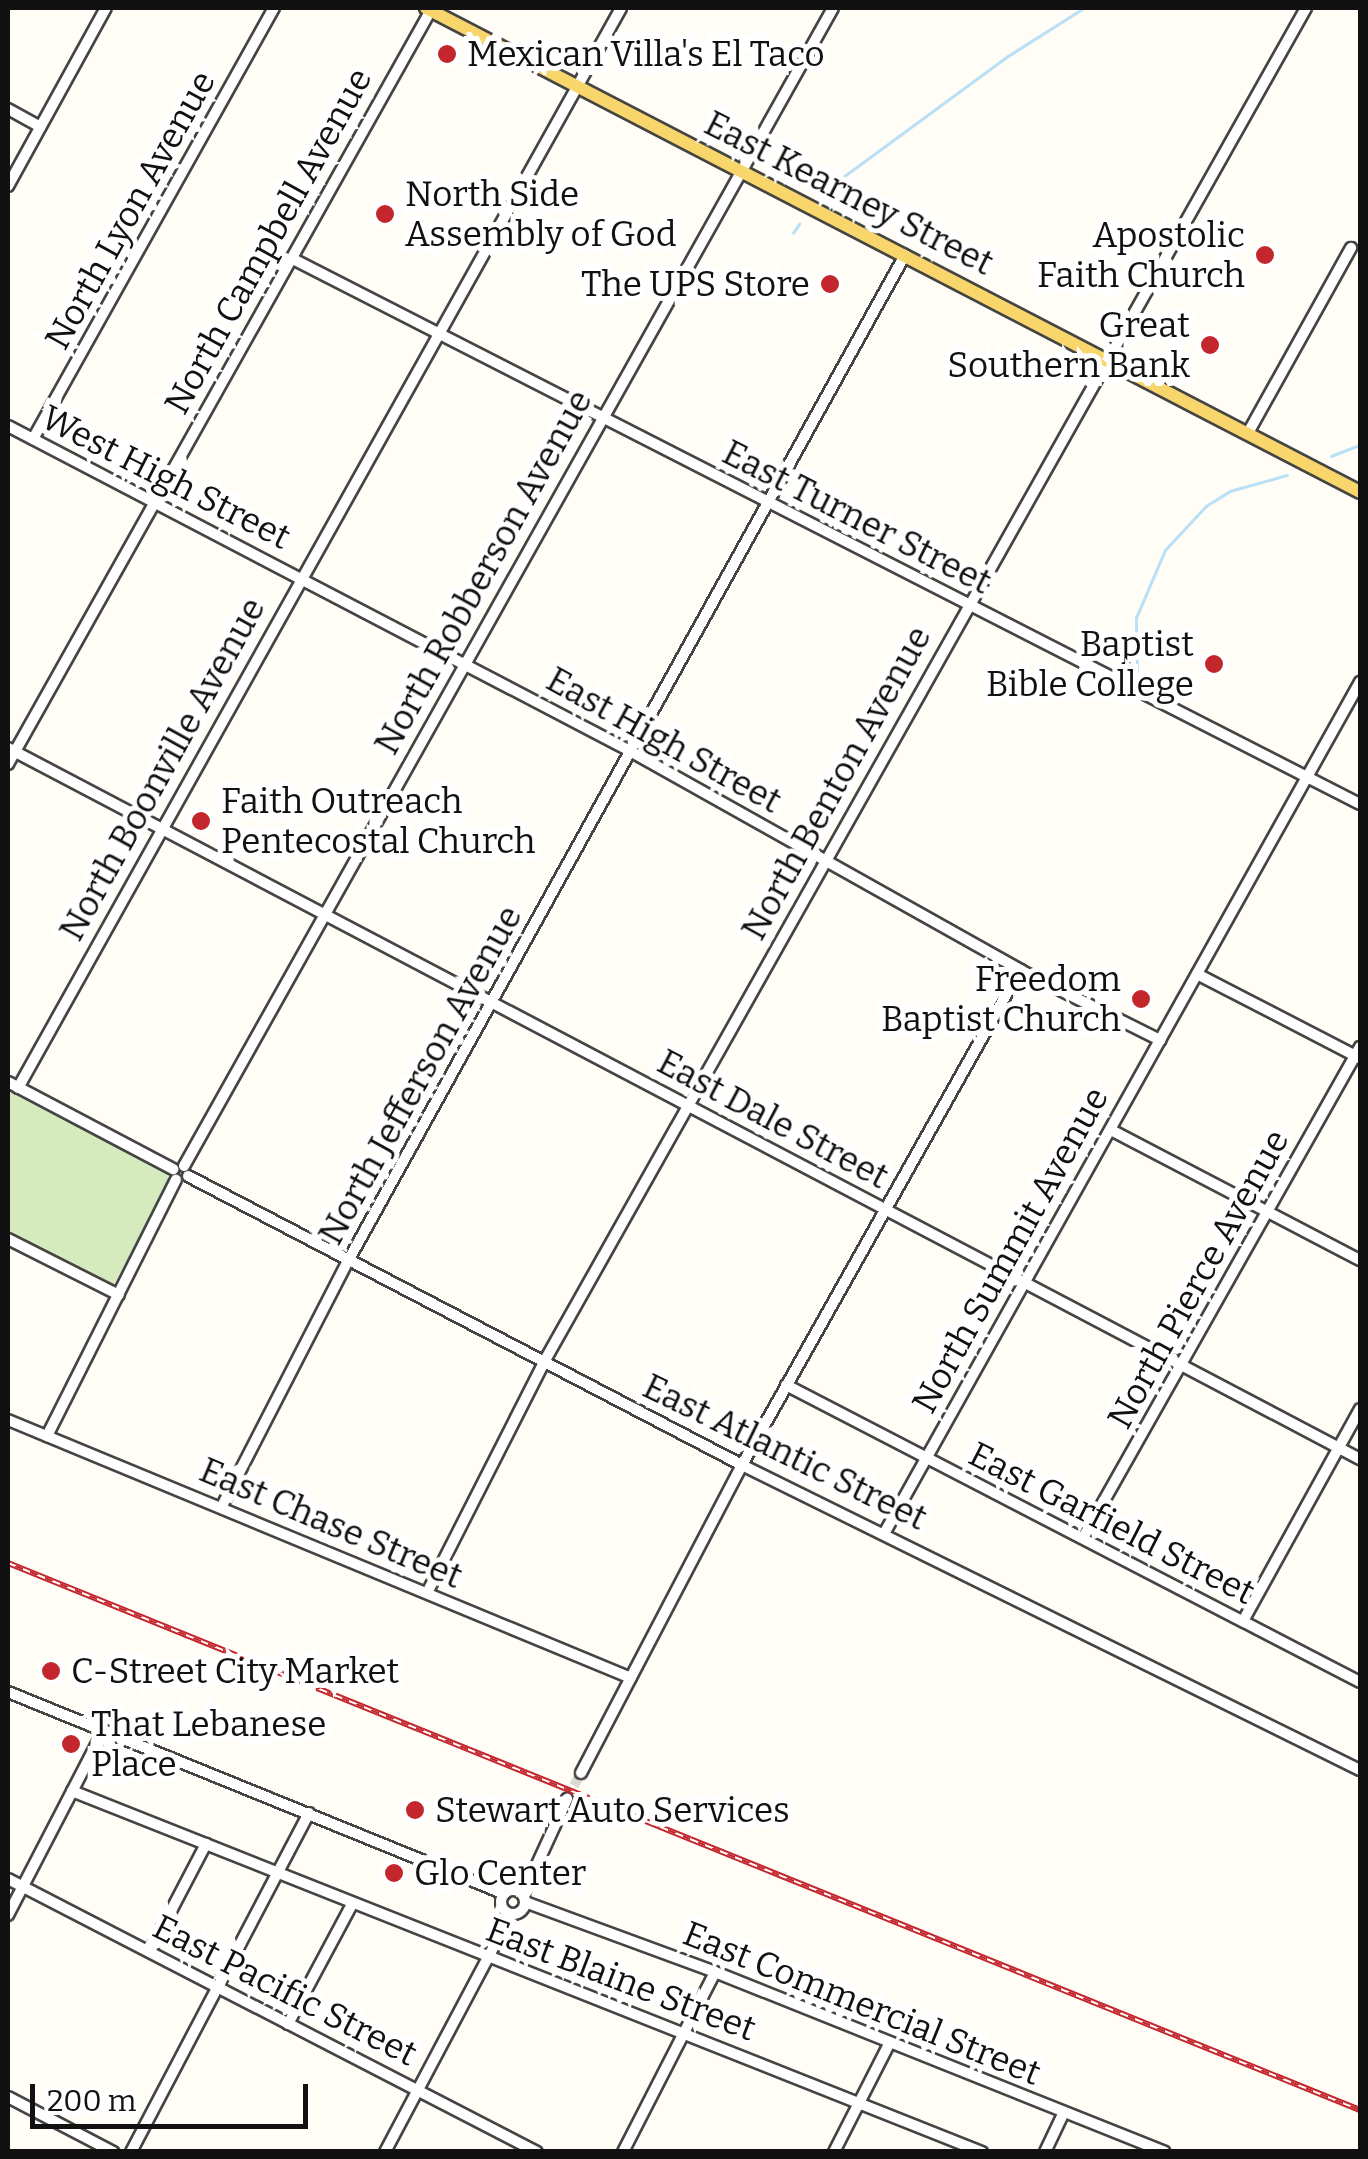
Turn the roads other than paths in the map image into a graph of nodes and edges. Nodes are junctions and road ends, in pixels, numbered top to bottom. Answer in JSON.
{"nodes":[{"id":1,"x":106,"y":8,"type":"edge"},
{"id":2,"x":274,"y":8,"type":"edge"},
{"id":3,"x":430,"y":8,"type":"edge"},
{"id":4,"x":621,"y":8,"type":"edge"},
{"id":5,"x":833,"y":8,"type":"edge"},
{"id":6,"x":1306,"y":8,"type":"edge"},
{"id":7,"x":578,"y":86,"type":"junction"},
{"id":8,"x":8,"y":109,"type":"edge"},
{"id":9,"x":40,"y":126,"type":"junction"},
{"id":10,"x":742,"y":173,"type":"junction"},
{"id":11,"x":8,"y":186,"type":"edge"},
{"id":12,"x":1350,"y":248,"type":"dead end"},
{"id":13,"x":904,"y":255,"type":"junction"},
{"id":14,"x":291,"y":258,"type":"junction"},
{"id":15,"x":437,"y":331,"type":"junction"},
{"id":16,"x":1107,"y":359,"type":"junction"},
{"id":17,"x":602,"y":417,"type":"junction"},
{"id":18,"x":8,"y":426,"type":"edge"},
{"id":19,"x":1248,"y":433,"type":"junction"},
{"id":20,"x":33,"y":439,"type":"junction"},
{"id":21,"x":1360,"y":492,"type":"edge"},
{"id":22,"x":770,"y":504,"type":"junction"},
{"id":23,"x":152,"y":505,"type":"junction"},
{"id":24,"x":299,"y":578,"type":"junction"},
{"id":25,"x":967,"y":604,"type":"junction"},
{"id":26,"x":464,"y":663,"type":"junction"},
{"id":27,"x":1360,"y":682,"type":"edge"},
{"id":28,"x":11,"y":750,"type":"edge"},
{"id":29,"x":632,"y":752,"type":"junction"},
{"id":30,"x":8,"y":764,"type":"edge"},
{"id":31,"x":1306,"y":778,"type":"junction"},
{"id":32,"x":1360,"y":804,"type":"edge"},
{"id":33,"x":158,"y":830,"type":"junction"},
{"id":34,"x":824,"y":860,"type":"junction"},
{"id":35,"x":323,"y":915,"type":"junction"},
{"id":36,"x":1020,"y":970,"type":"junction"},
{"id":37,"x":1197,"y":974,"type":"junction"},
{"id":38,"x":492,"y":1003,"type":"junction"},
{"id":39,"x":1160,"y":1040,"type":"junction"},
{"id":40,"x":1359,"y":1053,"type":"edge"},
{"id":41,"x":13,"y":1085,"type":"edge"},
{"id":42,"x":688,"y":1106,"type":"junction"},
{"id":43,"x":1111,"y":1130,"type":"junction"},
{"id":44,"x":180,"y":1173,"type":"junction"},
{"id":45,"x":884,"y":1209,"type":"junction"},
{"id":46,"x":1267,"y":1212,"type":"junction"},
{"id":47,"x":8,"y":1239,"type":"edge"},
{"id":48,"x":348,"y":1260,"type":"junction"},
{"id":49,"x":1360,"y":1260,"type":"edge"},
{"id":50,"x":1024,"y":1284,"type":"junction"},
{"id":51,"x":118,"y":1295,"type":"junction"},
{"id":52,"x":544,"y":1362,"type":"junction"},
{"id":53,"x":1181,"y":1366,"type":"junction"},
{"id":54,"x":786,"y":1385,"type":"junction"},
{"id":55,"x":1360,"y":1410,"type":"edge"},
{"id":56,"x":8,"y":1420,"type":"edge"},
{"id":57,"x":47,"y":1436,"type":"junction"},
{"id":58,"x":1339,"y":1448,"type":"junction"},
{"id":59,"x":925,"y":1457,"type":"junction"},
{"id":60,"x":1360,"y":1459,"type":"edge"},
{"id":61,"x":742,"y":1465,"type":"junction"},
{"id":62,"x":222,"y":1506,"type":"junction"},
{"id":63,"x":884,"y":1532,"type":"junction"},
{"id":64,"x":1083,"y":1538,"type":"junction"},
{"id":65,"x":426,"y":1593,"type":"junction"},
{"id":66,"x":1243,"y":1621,"type":"junction"},
{"id":67,"x":631,"y":1678,"type":"junction"},
{"id":68,"x":1360,"y":1682,"type":"edge"},
{"id":69,"x":8,"y":1692,"type":"edge"},
{"id":70,"x":104,"y":1730,"type":"junction"},
{"id":71,"x":1360,"y":1770,"type":"edge"},
{"id":72,"x":581,"y":1773,"type":"tunnel mouth"},
{"id":73,"x":72,"y":1791,"type":"junction"},
{"id":74,"x":567,"y":1799,"type":"tunnel mouth"},
{"id":75,"x":309,"y":1813,"type":"junction"},
{"id":76,"x":206,"y":1844,"type":"junction"},
{"id":77,"x":279,"y":1873,"type":"junction"},
{"id":78,"x":8,"y":1879,"type":"edge"},
{"id":79,"x":22,"y":1887,"type":"junction"},
{"id":80,"x":513,"y":1902,"type":"junction"},
{"id":81,"x":352,"y":1904,"type":"junction"},
{"id":82,"x":8,"y":1915,"type":"edge"},
{"id":83,"x":150,"y":1951,"type":"junction"},
{"id":84,"x":487,"y":1956,"type":"junction"},
{"id":85,"x":715,"y":1972,"type":"junction"},
{"id":86,"x":218,"y":1987,"type":"junction"},
{"id":87,"x":288,"y":2024,"type":"junction"},
{"id":88,"x":684,"y":2033,"type":"junction"},
{"id":89,"x":889,"y":2044,"type":"junction"},
{"id":90,"x":418,"y":2088,"type":"junction"},
{"id":91,"x":8,"y":2097,"type":"edge"},
{"id":92,"x":860,"y":2102,"type":"junction"},
{"id":93,"x":1064,"y":2112,"type":"junction"},
{"id":94,"x":113,"y":2152,"type":"edge"},
{"id":95,"x":132,"y":2152,"type":"edge"},
{"id":96,"x":385,"y":2152,"type":"edge"},
{"id":97,"x":537,"y":2152,"type":"edge"},
{"id":98,"x":622,"y":2152,"type":"edge"},
{"id":99,"x":834,"y":2152,"type":"edge"},
{"id":100,"x":982,"y":2152,"type":"edge"},
{"id":101,"x":1045,"y":2152,"type":"edge"},
{"id":102,"x":1164,"y":2152,"type":"edge"}],
"edges":[{"from":1,"to":9,"type":"street"},
{"from":2,"to":20,"type":"street","name":"North Lyon Avenue"},
{"from":3,"to":7,"type":"main road","name":"East Kearney Street"},
{"from":3,"to":14,"type":"street","name":"North Campbell Avenue"},
{"from":4,"to":7,"type":"street","name":"North Boonville Avenue"},
{"from":5,"to":10,"type":"street","name":"North Robberson Avenue"},
{"from":6,"to":16,"type":"street","name":"North Benton Avenue"},
{"from":7,"to":10,"type":"main road","name":"East Kearney Street"},
{"from":7,"to":15,"type":"street","name":"North Boonville Avenue"},
{"from":8,"to":9,"type":"street"},
{"from":9,"to":11,"type":"street"},
{"from":10,"to":13,"type":"main road","name":"East Kearney Street"},
{"from":10,"to":17,"type":"street","name":"North Robberson Avenue"},
{"from":12,"to":19,"type":"street"},
{"from":13,"to":16,"type":"main road","name":"East Kearney Street"},
{"from":13,"to":22,"type":"street","name":"North Jefferson Avenue"},
{"from":14,"to":15,"type":"street","name":"East Turner Street"},
{"from":14,"to":23,"type":"street","name":"North Campbell Avenue"},
{"from":15,"to":17,"type":"street","name":"East Turner Street"},
{"from":15,"to":24,"type":"street","name":"North Boonville Avenue"},
{"from":16,"to":19,"type":"main road","name":"East Kearney Street"},
{"from":16,"to":25,"type":"street","name":"North Benton Avenue"},
{"from":17,"to":22,"type":"street","name":"East Turner Street"},
{"from":17,"to":26,"type":"street","name":"North Robberson Avenue"},
{"from":18,"to":20,"type":"street","name":"West High Street"},
{"from":19,"to":21,"type":"main road","name":"East Kearney Street"},
{"from":20,"to":23,"type":"street","name":"West High Street"},
{"from":22,"to":25,"type":"street","name":"East Turner Street"},
{"from":22,"to":29,"type":"street","name":"North Jefferson Avenue"},
{"from":23,"to":24,"type":"street","name":"West High Street"},
{"from":23,"to":28,"type":"street","name":"North Campbell Avenue"},
{"from":24,"to":26,"type":"street","name":"East High Street"},
{"from":24,"to":33,"type":"street","name":"North Boonville Avenue"},
{"from":25,"to":31,"type":"street","name":"East Turner Street"},
{"from":25,"to":34,"type":"street","name":"North Benton Avenue"},
{"from":26,"to":29,"type":"street","name":"East High Street"},
{"from":26,"to":35,"type":"street","name":"North Robberson Avenue"},
{"from":27,"to":31,"type":"street","name":"North Summit Avenue"},
{"from":28,"to":30,"type":"street","name":"North Campbell Avenue"},
{"from":28,"to":33,"type":"street","name":"East Dale Street"},
{"from":29,"to":34,"type":"street","name":"East High Street"},
{"from":29,"to":38,"type":"street","name":"North Jefferson Avenue"},
{"from":31,"to":32,"type":"street","name":"East Turner Street"},
{"from":31,"to":37,"type":"street","name":"North Summit Avenue"},
{"from":33,"to":35,"type":"street","name":"East Dale Street"},
{"from":33,"to":41,"type":"street","name":"North Boonville Avenue"},
{"from":34,"to":36,"type":"street","name":"East High Street"},
{"from":34,"to":42,"type":"street","name":"North Benton Avenue"},
{"from":35,"to":38,"type":"street","name":"East Dale Street"},
{"from":35,"to":44,"type":"street","name":"North Robberson Avenue"},
{"from":36,"to":39,"type":"street","name":"East High Street"},
{"from":36,"to":45,"type":"street"},
{"from":37,"to":39,"type":"street","name":"North Summit Avenue"},
{"from":37,"to":40,"type":"street"},
{"from":38,"to":42,"type":"street","name":"East Dale Street"},
{"from":38,"to":48,"type":"street","name":"North Jefferson Avenue"},
{"from":39,"to":43,"type":"street","name":"North Summit Avenue"},
{"from":40,"to":46,"type":"street","name":"North Pierce Avenue"},
{"from":41,"to":44,"type":"street","name":"East Atlantic Street"},
{"from":42,"to":45,"type":"street","name":"East Dale Street"},
{"from":42,"to":52,"type":"street","name":"North Benton Avenue"},
{"from":43,"to":46,"type":"street"},
{"from":43,"to":50,"type":"street","name":"North Summit Avenue"},
{"from":44,"to":48,"type":"street","name":"East Atlantic Street"},
{"from":44,"to":51,"type":"street","name":"North Robberson Avenue"},
{"from":45,"to":50,"type":"street","name":"East Dale Street"},
{"from":45,"to":54,"type":"street"},
{"from":46,"to":49,"type":"street"},
{"from":46,"to":53,"type":"street","name":"North Pierce Avenue"},
{"from":47,"to":51,"type":"street"},
{"from":48,"to":52,"type":"street","name":"East Atlantic Street"},
{"from":48,"to":62,"type":"street","name":"North Jefferson Avenue"},
{"from":50,"to":53,"type":"street","name":"East Dale Street"},
{"from":50,"to":59,"type":"street","name":"North Summit Avenue"},
{"from":51,"to":57,"type":"street","name":"North Robberson Avenue"},
{"from":52,"to":61,"type":"street","name":"East Atlantic Street"},
{"from":52,"to":65,"type":"street","name":"North Benton Avenue"},
{"from":53,"to":58,"type":"street","name":"East Dale Street"},
{"from":53,"to":64,"type":"street","name":"North Pierce Avenue"},
{"from":54,"to":59,"type":"street","name":"East Garfield Street"},
{"from":54,"to":61,"type":"street"},
{"from":55,"to":58,"type":"street"},
{"from":56,"to":57,"type":"street","name":"East Chase Street"},
{"from":57,"to":62,"type":"street","name":"East Chase Street"},
{"from":58,"to":60,"type":"street","name":"East Dale Street"},
{"from":58,"to":66,"type":"street"},
{"from":59,"to":63,"type":"street","name":"North Summit Avenue"},
{"from":59,"to":64,"type":"street","name":"East Garfield Street"},
{"from":61,"to":63,"type":"street","name":"East Atlantic Street"},
{"from":61,"to":67,"type":"street"},
{"from":62,"to":65,"type":"street","name":"East Chase Street"},
{"from":63,"to":71,"type":"street","name":"East Atlantic Street"},
{"from":64,"to":66,"type":"street","name":"East Garfield Street"},
{"from":65,"to":67,"type":"street","name":"East Chase Street"},
{"from":66,"to":68,"type":"street","name":"East Garfield Street"},
{"from":67,"to":72,"type":"street"},
{"from":69,"to":70,"type":"street","name":"East Commercial Street"},
{"from":70,"to":73,"type":"street"},
{"from":70,"to":75,"type":"street","name":"East Commercial Street"},
{"from":73,"to":76,"type":"street","name":"East Blaine Street"},
{"from":73,"to":79,"type":"street"},
{"from":74,"to":80,"type":"street"},
{"from":75,"to":77,"type":"street"},
{"from":75,"to":80,"type":"street","name":"East Commercial Street"},
{"from":76,"to":77,"type":"street","name":"East Blaine Street"},
{"from":76,"to":83,"type":"street"},
{"from":77,"to":81,"type":"street","name":"East Blaine Street"},
{"from":77,"to":86,"type":"street"},
{"from":78,"to":79,"type":"street","name":"East Pacific Street"},
{"from":79,"to":82,"type":"street"},
{"from":79,"to":83,"type":"street","name":"East Pacific Street"},
{"from":80,"to":84,"type":"street"},
{"from":80,"to":85,"type":"street","name":"East Commercial Street"},
{"from":81,"to":84,"type":"street","name":"East Blaine Street"},
{"from":81,"to":87,"type":"street"},
{"from":83,"to":86,"type":"street","name":"East Pacific Street"},
{"from":84,"to":88,"type":"street","name":"East Blaine Street"},
{"from":84,"to":90,"type":"street"},
{"from":85,"to":88,"type":"street"},
{"from":85,"to":89,"type":"street","name":"East Commercial Street"},
{"from":86,"to":87,"type":"street","name":"East Pacific Street"},
{"from":86,"to":95,"type":"street"},
{"from":87,"to":90,"type":"street","name":"East Pacific Street"},
{"from":88,"to":92,"type":"street","name":"East Blaine Street"},
{"from":88,"to":98,"type":"street"},
{"from":89,"to":92,"type":"street"},
{"from":89,"to":93,"type":"street","name":"East Commercial Street"},
{"from":90,"to":96,"type":"street"},
{"from":90,"to":97,"type":"street","name":"East Pacific Street"},
{"from":91,"to":94,"type":"street"},
{"from":92,"to":99,"type":"street"},
{"from":92,"to":100,"type":"street","name":"East Blaine Street"},
{"from":93,"to":101,"type":"street"},
{"from":93,"to":102,"type":"street","name":"East Commercial Street"}]}
